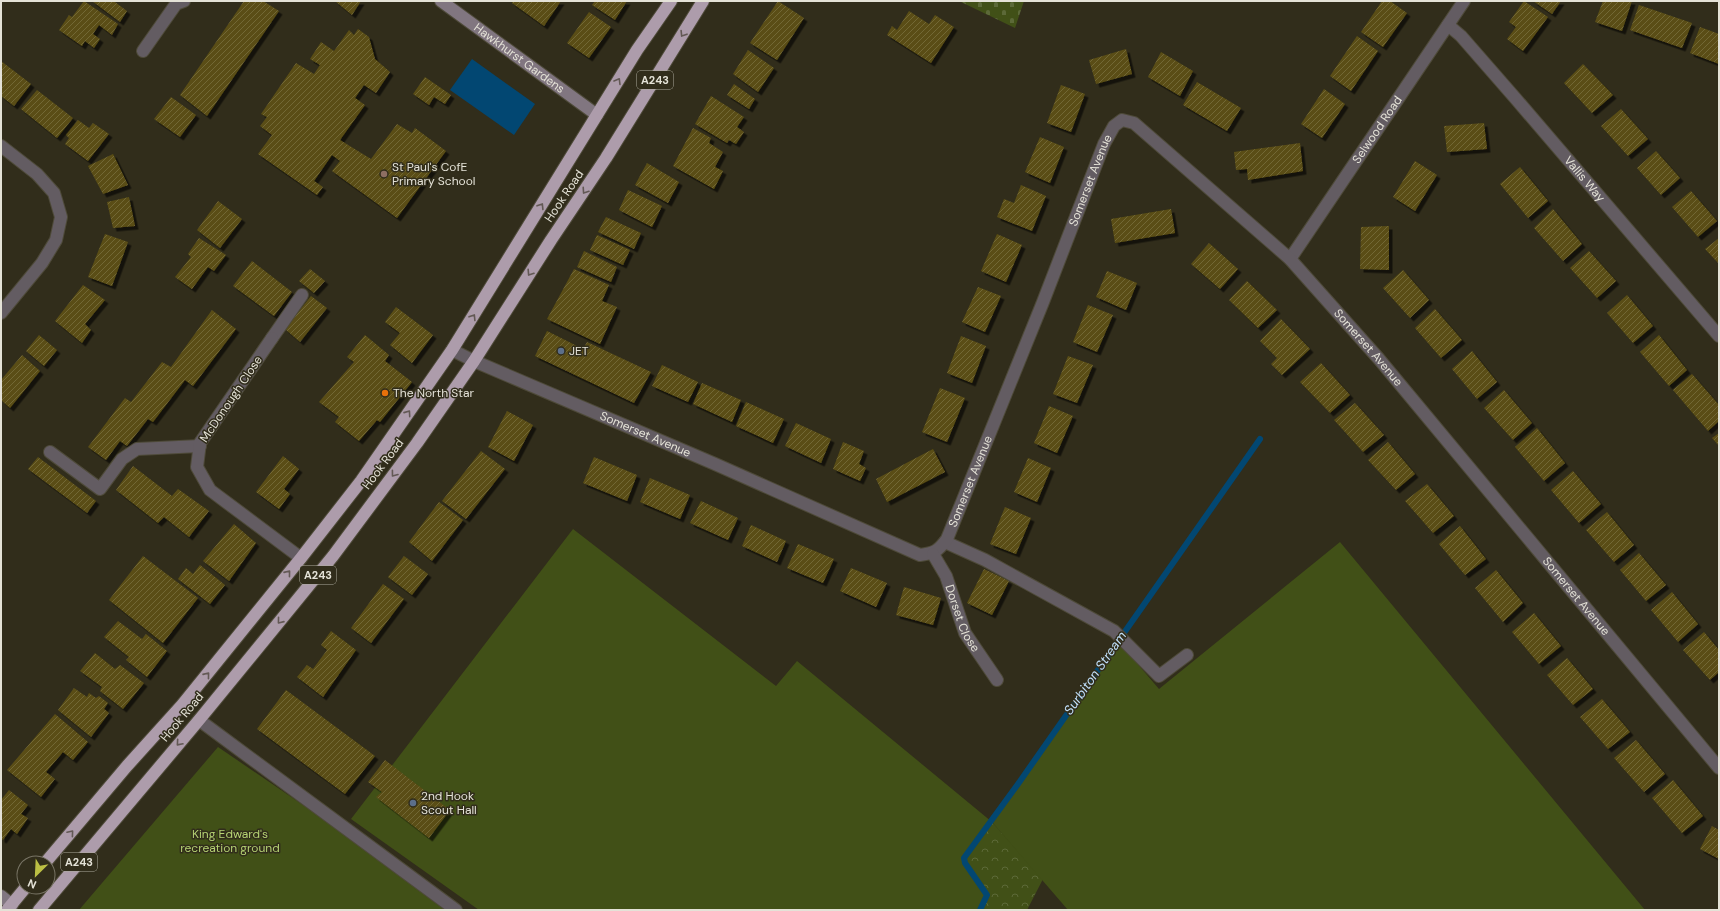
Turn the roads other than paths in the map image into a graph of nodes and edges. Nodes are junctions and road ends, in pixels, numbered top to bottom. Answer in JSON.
{"nodes":[{"id":1,"x":184,"y":1,"type":"edge"},
{"id":2,"x":441,"y":1,"type":"edge"},
{"id":3,"x":671,"y":1,"type":"edge"},
{"id":4,"x":703,"y":1,"type":"edge"},
{"id":5,"x":1464,"y":1,"type":"edge"},
{"id":6,"x":1448,"y":25,"type":"junction"},
{"id":7,"x":143,"y":51,"type":"dead end"},
{"id":8,"x":597,"y":115,"type":"junction"},
{"id":9,"x":1,"y":146,"type":"edge"},
{"id":10,"x":1290,"y":259,"type":"junction"},
{"id":11,"x":302,"y":295,"type":"dead end"},
{"id":12,"x":1,"y":313,"type":"edge"},
{"id":13,"x":1719,"y":336,"type":"edge"},
{"id":14,"x":452,"y":350,"type":"junction"},
{"id":15,"x":474,"y":361,"type":"junction"},
{"id":16,"x":200,"y":446,"type":"junction"},
{"id":17,"x":50,"y":452,"type":"dead end"},
{"id":18,"x":945,"y":542,"type":"junction"},
{"id":19,"x":933,"y":554,"type":"junction"},
{"id":20,"x":301,"y":558,"type":"junction"},
{"id":21,"x":1187,"y":654,"type":"dead end"},
{"id":22,"x":997,"y":680,"type":"dead end"},
{"id":23,"x":199,"y":720,"type":"junction"},
{"id":24,"x":1719,"y":768,"type":"edge"},
{"id":25,"x":53,"y":855,"type":"edge"},
{"id":26,"x":20,"y":895,"type":"edge"},
{"id":27,"x":1,"y":896,"type":"edge"},
{"id":28,"x":10,"y":907,"type":"edge"},
{"id":29,"x":38,"y":910,"type":"edge"},
{"id":30,"x":456,"y":910,"type":"edge"}],
"edges":[{"from":1,"to":7,"type":"street"},
{"from":2,"to":8,"type":"street","name":"Hawkhurst Gardens"},
{"from":8,"to":3,"type":"highway","name":"Hook Road","one_way":true},
{"from":4,"to":15,"type":"highway","name":"Hook Road","number":"A243","one_way":true},
{"from":5,"to":6,"type":"street","name":"Selwood Road"},
{"from":6,"to":10,"type":"street","name":"Selwood Road"},
{"from":6,"to":13,"type":"street","name":"Vallis Way"},
{"from":14,"to":8,"type":"highway","name":"Hook Road","one_way":true},
{"from":9,"to":12,"type":"street"},
{"from":10,"to":18,"type":"street","name":"Somerset Avenue"},
{"from":10,"to":24,"type":"street","name":"Somerset Avenue"},
{"from":11,"to":16,"type":"street","name":"McDonough Close"},
{"from":14,"to":15,"type":"street","name":"Somerset Avenue"},
{"from":20,"to":14,"type":"highway","name":"Hook Road","one_way":true},
{"from":15,"to":19,"type":"street","name":"Somerset Avenue"},
{"from":15,"to":23,"type":"highway","name":"Hook Road","number":"A243","one_way":true},
{"from":16,"to":17,"type":"street"},
{"from":16,"to":20,"type":"street","name":"McDonough Close"},
{"from":18,"to":19,"type":"street","name":"Somerset Avenue"},
{"from":18,"to":21,"type":"street"},
{"from":19,"to":22,"type":"street","name":"Dorset Close"},
{"from":25,"to":20,"type":"highway","name":"Hook Road","one_way":true},
{"from":23,"to":29,"type":"highway","name":"Hook Road","number":"A243","one_way":true},
{"from":23,"to":30,"type":"street"},
{"from":26,"to":28,"type":"highway"},
{"from":27,"to":28,"type":"street"}]}
